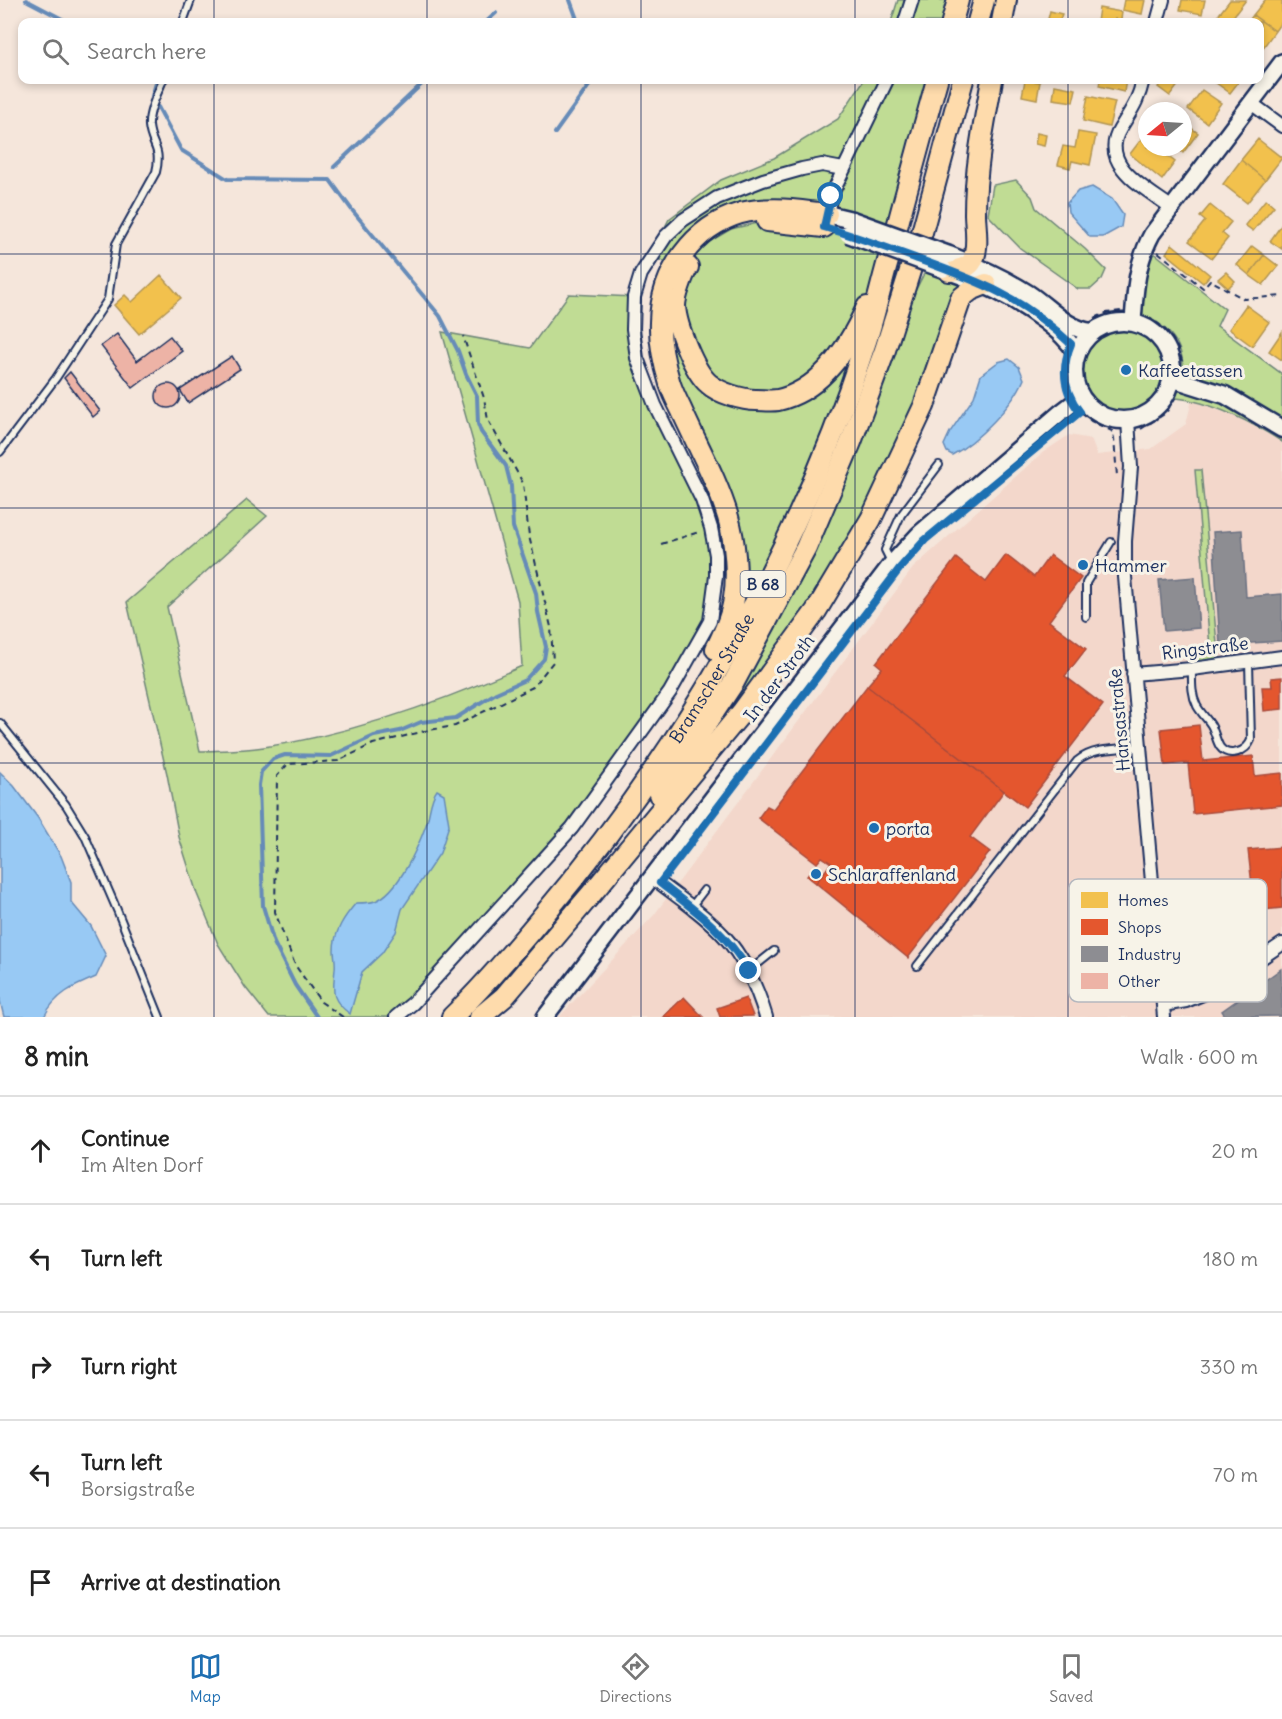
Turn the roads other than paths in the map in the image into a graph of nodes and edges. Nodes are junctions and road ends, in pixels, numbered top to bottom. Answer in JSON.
{"nodes":[{"id":1,"x":191,"y":0,"type":"edge"},
{"id":2,"x":912,"y":0,"type":"edge"},
{"id":3,"x":958,"y":0,"type":"edge"},
{"id":4,"x":984,"y":0,"type":"edge"},
{"id":5,"x":1006,"y":0,"type":"edge"},
{"id":6,"x":1163,"y":0,"type":"edge"},
{"id":7,"x":184,"y":18,"type":"edge"},
{"id":8,"x":906,"y":18,"type":"edge"},
{"id":9,"x":953,"y":18,"type":"edge"},
{"id":10,"x":979,"y":18,"type":"edge"},
{"id":11,"x":1003,"y":18,"type":"edge"},
{"id":12,"x":1158,"y":18,"type":"edge"},
{"id":13,"x":1282,"y":62,"type":"edge"},
{"id":14,"x":161,"y":84,"type":"edge"},
{"id":15,"x":885,"y":84,"type":"edge"},
{"id":16,"x":936,"y":84,"type":"edge"},
{"id":17,"x":962,"y":84,"type":"edge"},
{"id":18,"x":991,"y":84,"type":"edge"},
{"id":19,"x":1142,"y":84,"type":"edge"},
{"id":20,"x":1251,"y":103,"type":"junction"},
{"id":21,"x":1282,"y":126,"type":"edge"},
{"id":22,"x":843,"y":169,"type":"junction"},
{"id":23,"x":1172,"y":208,"type":"junction"},
{"id":24,"x":825,"y":220,"type":"junction"},
{"id":25,"x":888,"y":258,"type":"junction"},
{"id":26,"x":970,"y":263,"type":"junction"},
{"id":27,"x":947,"y":265,"type":"junction"},
{"id":28,"x":986,"y":284,"type":"junction"},
{"id":29,"x":1133,"y":317,"type":"junction"},
{"id":30,"x":1080,"y":340,"type":"junction"},
{"id":31,"x":1176,"y":379,"type":"junction"},
{"id":32,"x":1077,"y":400,"type":"junction"},
{"id":33,"x":1129,"y":426,"type":"junction"},
{"id":34,"x":1282,"y":429,"type":"edge"},
{"id":35,"x":0,"y":452,"type":"edge"},
{"id":36,"x":939,"y":465,"type":"dead end"},
{"id":37,"x":1111,"y":542,"type":"dead end"},
{"id":38,"x":892,"y":563,"type":"junction"},
{"id":39,"x":1086,"y":617,"type":"dead end"},
{"id":40,"x":1282,"y":657,"type":"edge"},
{"id":41,"x":1249,"y":661,"type":"junction"},
{"id":42,"x":1192,"y":669,"type":"junction"},
{"id":43,"x":1133,"y":674,"type":"junction"},
{"id":44,"x":694,"y":708,"type":"junction"},
{"id":45,"x":0,"y":723,"type":"edge"},
{"id":46,"x":1140,"y":747,"type":"junction"},
{"id":47,"x":652,"y":877,"type":"junction"},
{"id":48,"x":1148,"y":879,"type":"edge"},
{"id":49,"x":598,"y":886,"type":"junction"},
{"id":50,"x":704,"y":890,"type":"dead end"},
{"id":51,"x":691,"y":907,"type":"junction"},
{"id":52,"x":1282,"y":944,"type":"edge"},
{"id":53,"x":774,"y":951,"type":"dead end"},
{"id":54,"x":1267,"y":954,"type":"edge"},
{"id":55,"x":917,"y":966,"type":"dead end"},
{"id":56,"x":749,"y":971,"type":"junction"},
{"id":57,"x":1184,"y":1002,"type":"edge"},
{"id":58,"x":1163,"y":1011,"type":"edge"},
{"id":59,"x":160,"y":1017,"type":"edge"},
{"id":60,"x":396,"y":1017,"type":"edge"},
{"id":61,"x":452,"y":1017,"type":"edge"},
{"id":62,"x":480,"y":1017,"type":"edge"},
{"id":63,"x":545,"y":1017,"type":"edge"},
{"id":64,"x":766,"y":1017,"type":"edge"}],
"edges":[{"from":1,"to":7,"type":"lane"},
{"from":2,"to":8,"type":"street"},
{"from":3,"to":9,"type":"highway"},
{"from":4,"to":10,"type":"highway"},
{"from":5,"to":11,"type":"highway"},
{"from":6,"to":12,"type":"street"},
{"from":13,"to":20,"type":"street"},
{"from":14,"to":35,"type":"lane"},
{"from":15,"to":22,"type":"street"},
{"from":16,"to":25,"type":"highway","name":"Bramscher Straße","number":"B 68"},
{"from":17,"to":49,"type":"highway","number":"B 68"},
{"from":18,"to":26,"type":"highway"},
{"from":19,"to":23,"type":"street"},
{"from":20,"to":21,"type":"street"},
{"from":20,"to":23,"type":"street"},
{"from":22,"to":24,"type":"street"},
{"from":22,"to":60,"type":"street"},
{"from":23,"to":29,"type":"street"},
{"from":24,"to":25,"type":"highway"},
{"from":24,"to":27,"type":"main road","bridge":true},
{"from":24,"to":44,"type":"highway"},
{"from":25,"to":44,"type":"highway","name":"Bramscher Straße","number":"B 68"},
{"from":26,"to":27,"type":"highway"},
{"from":26,"to":30,"type":"main road"},
{"from":27,"to":28,"type":"main road"},
{"from":28,"to":30,"type":"main road"},
{"from":28,"to":49,"type":"highway"},
{"from":29,"to":30,"type":"main road"},
{"from":29,"to":31,"type":"main road"},
{"from":30,"to":32,"type":"main road"},
{"from":31,"to":33,"type":"main road"},
{"from":31,"to":34,"type":"main road"},
{"from":32,"to":33,"type":"main road"},
{"from":32,"to":38,"type":"street","name":"In der Stroth"},
{"from":33,"to":43,"type":"street","name":"Hansastraße"},
{"from":36,"to":38,"type":"lane"},
{"from":37,"to":39,"type":"lane"},
{"from":38,"to":47,"type":"street","name":"In der Stroth"},
{"from":40,"to":41,"type":"street","name":"Ringstraße"},
{"from":41,"to":42,"type":"street","name":"Ringstraße"},
{"from":41,"to":42,"type":"lane"},
{"from":42,"to":43,"type":"street","name":"Ringstraße"},
{"from":43,"to":46,"type":"street","name":"Hansastraße"},
{"from":44,"to":61,"type":"highway","name":"Bramscher Straße","number":"B 68"},
{"from":45,"to":59,"type":"lane"},
{"from":46,"to":48,"type":"street","name":"Hansastraße"},
{"from":46,"to":55,"type":"lane"},
{"from":47,"to":51,"type":"street"},
{"from":47,"to":63,"type":"street","name":"In der Stroth"},
{"from":49,"to":62,"type":"highway","number":"B 68"},
{"from":50,"to":51,"type":"lane"},
{"from":51,"to":56,"type":"street"},
{"from":52,"to":54,"type":"street"},
{"from":53,"to":56,"type":"lane"},
{"from":56,"to":64,"type":"street"},
{"from":57,"to":58,"type":"street"}]}
